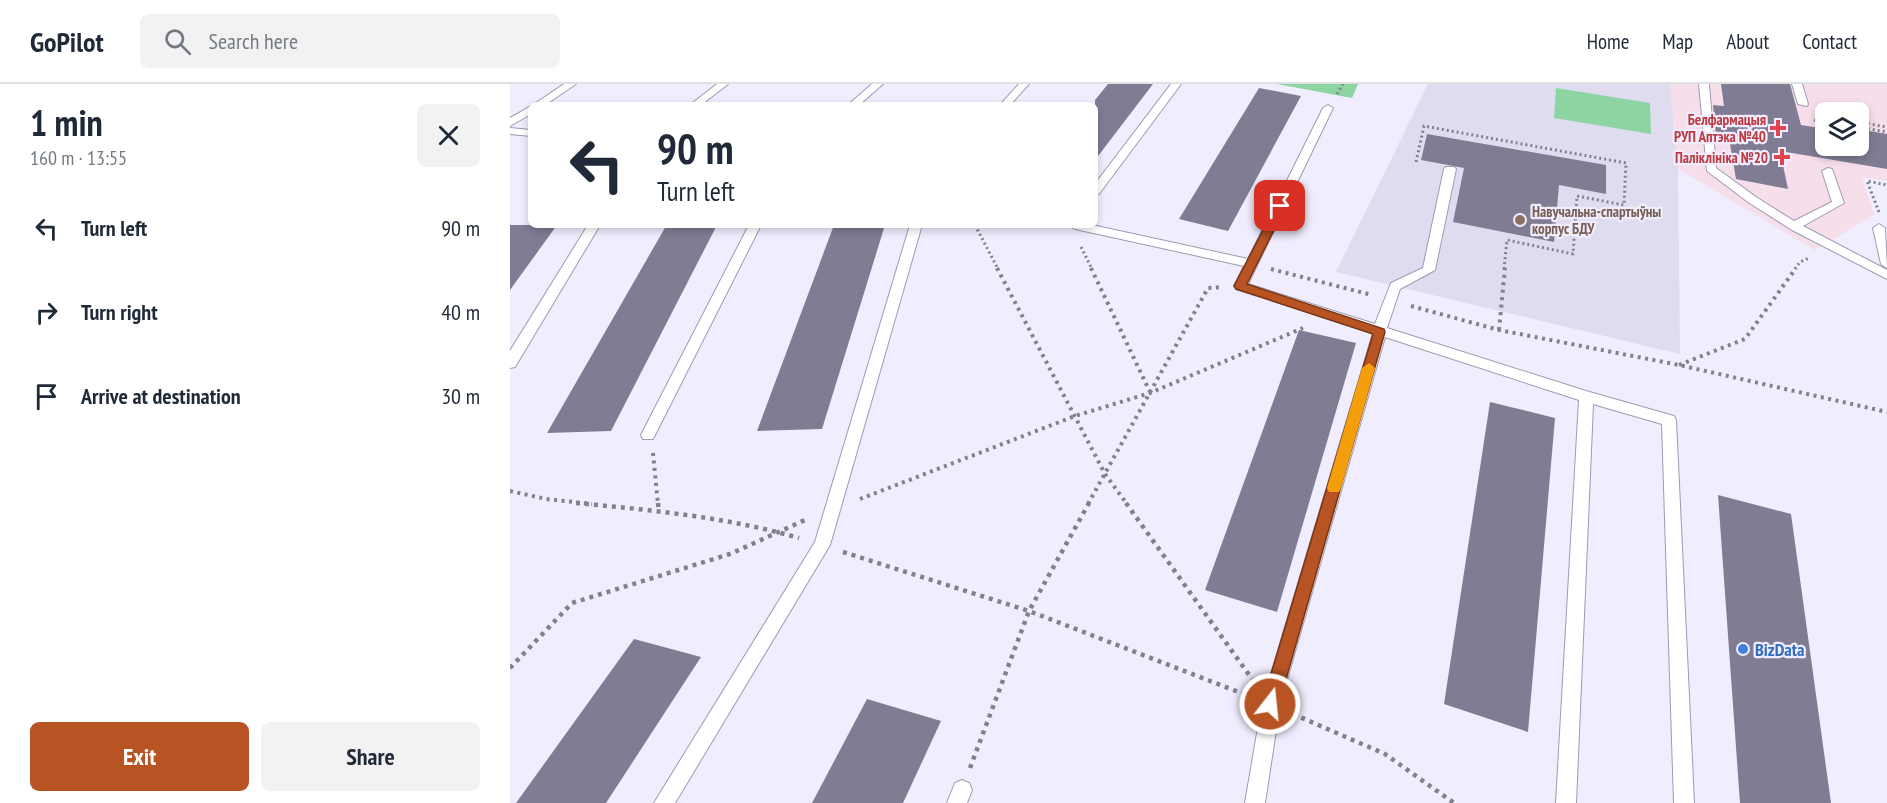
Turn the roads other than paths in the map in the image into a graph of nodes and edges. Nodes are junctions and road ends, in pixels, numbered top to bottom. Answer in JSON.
{"nodes":[{"id":1,"x":571,"y":84,"type":"edge"},
{"id":2,"x":723,"y":84,"type":"edge"},
{"id":3,"x":878,"y":84,"type":"edge"},
{"id":4,"x":1024,"y":84,"type":"edge"},
{"id":5,"x":1176,"y":84,"type":"edge"},
{"id":6,"x":1704,"y":84,"type":"edge"},
{"id":7,"x":1797,"y":84,"type":"edge"},
{"id":8,"x":543,"y":102,"type":"edge"},
{"id":9,"x":699,"y":102,"type":"edge"},
{"id":10,"x":857,"y":102,"type":"edge"},
{"id":11,"x":1008,"y":102,"type":"edge"},
{"id":12,"x":1803,"y":104,"type":"dead end"},
{"id":13,"x":1328,"y":108,"type":"dead end"},
{"id":14,"x":528,"y":112,"type":"edge"},
{"id":15,"x":510,"y":123,"type":"edge"},
{"id":16,"x":510,"y":131,"type":"edge"},
{"id":17,"x":528,"y":133,"type":"edge"},
{"id":18,"x":1450,"y":169,"type":"dead end"},
{"id":19,"x":1828,"y":171,"type":"dead end"},
{"id":20,"x":1098,"y":188,"type":"edge"},
{"id":21,"x":1880,"y":223,"type":"road end"},
{"id":22,"x":1795,"y":225,"type":"junction"},
{"id":23,"x":592,"y":228,"type":"edge"},
{"id":24,"x":752,"y":228,"type":"edge"},
{"id":25,"x":915,"y":228,"type":"edge"},
{"id":26,"x":1089,"y":228,"type":"edge"},
{"id":27,"x":1252,"y":264,"type":"junction"},
{"id":28,"x":1887,"y":264,"type":"edge"},
{"id":29,"x":1887,"y":275,"type":"edge"},
{"id":30,"x":1379,"y":332,"type":"junction"},
{"id":31,"x":510,"y":363,"type":"edge"},
{"id":32,"x":1586,"y":397,"type":"junction"},
{"id":33,"x":648,"y":435,"type":"road end"},
{"id":34,"x":664,"y":803,"type":"edge"},
{"id":35,"x":1255,"y":803,"type":"edge"},
{"id":36,"x":1566,"y":803,"type":"edge"},
{"id":37,"x":1684,"y":803,"type":"edge"}],
"edges":[{"from":1,"to":8,"type":"lane"},
{"from":2,"to":9,"type":"lane"},
{"from":3,"to":10,"type":"lane"},
{"from":4,"to":11,"type":"lane"},
{"from":5,"to":20,"type":"lane"},
{"from":6,"to":22,"type":"lane"},
{"from":7,"to":12,"type":"lane"},
{"from":13,"to":27,"type":"lane"},
{"from":14,"to":15,"type":"lane"},
{"from":16,"to":17,"type":"lane"},
{"from":18,"to":30,"type":"lane"},
{"from":19,"to":22,"type":"lane"},
{"from":21,"to":28,"type":"lane"},
{"from":22,"to":29,"type":"lane"},
{"from":23,"to":31,"type":"lane"},
{"from":24,"to":33,"type":"lane"},
{"from":25,"to":34,"type":"lane"},
{"from":26,"to":27,"type":"lane"},
{"from":27,"to":30,"type":"lane"},
{"from":30,"to":32,"type":"lane"},
{"from":30,"to":35,"type":"lane"},
{"from":32,"to":36,"type":"lane"},
{"from":32,"to":37,"type":"lane"}]}
